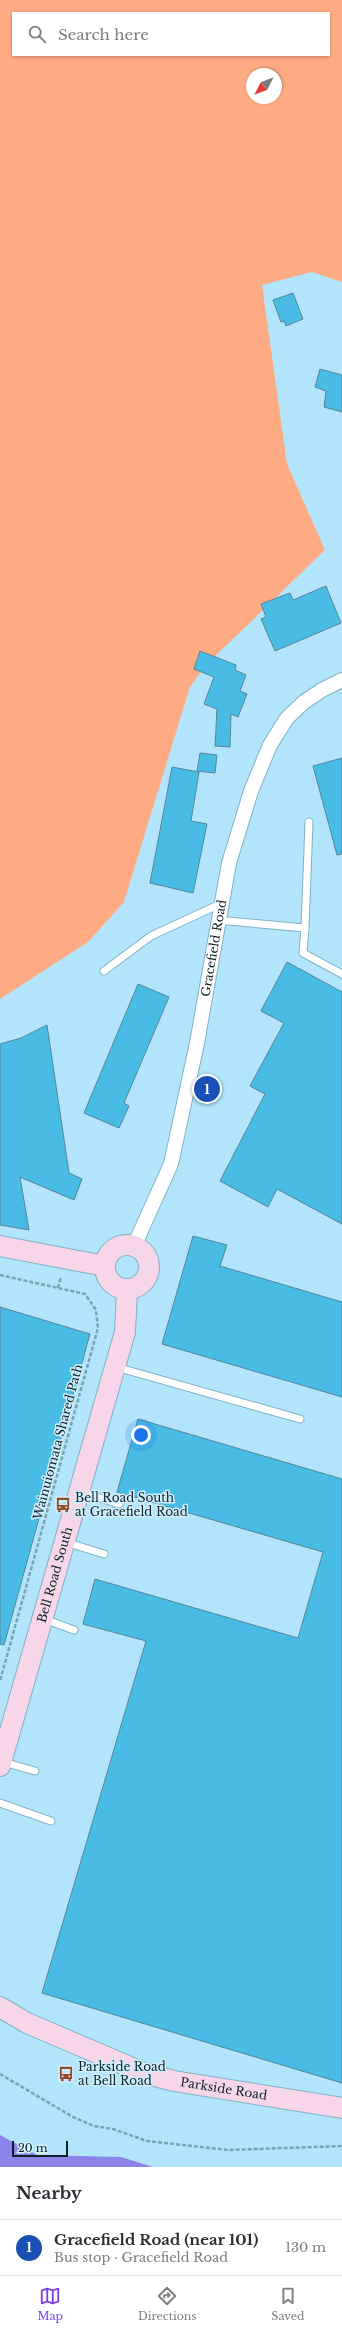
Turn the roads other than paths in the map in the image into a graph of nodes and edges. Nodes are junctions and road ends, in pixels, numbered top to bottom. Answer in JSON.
{"nodes":[{"id":1,"x":342,"y":680,"type":"edge"},
{"id":2,"x":309,"y":822,"type":"dead end"},
{"id":3,"x":220,"y":904,"type":"junction"},
{"id":4,"x":217,"y":920,"type":"junction"},
{"id":5,"x":305,"y":928,"type":"junction"},
{"id":6,"x":104,"y":971,"type":"dead end"},
{"id":7,"x":342,"y":974,"type":"edge"},
{"id":8,"x":0,"y":1246,"type":"edge"},
{"id":9,"x":134,"y":1246,"type":"junction"},
{"id":10,"x":105,"y":1266,"type":"junction"},
{"id":11,"x":127,"y":1290,"type":"junction"},
{"id":12,"x":114,"y":1366,"type":"junction"},
{"id":13,"x":300,"y":1419,"type":"dead end"},
{"id":14,"x":78,"y":1491,"type":"junction"},
{"id":15,"x":119,"y":1504,"type":"dead end"},
{"id":16,"x":63,"y":1541,"type":"junction"},
{"id":17,"x":104,"y":1554,"type":"dead end"},
{"id":18,"x":41,"y":1617,"type":"junction"},
{"id":19,"x":74,"y":1630,"type":"dead end"},
{"id":20,"x":1,"y":1763,"type":"edge"},
{"id":21,"x":35,"y":1770,"type":"dead end"},
{"id":22,"x":0,"y":1803,"type":"edge"},
{"id":23,"x":51,"y":1821,"type":"dead end"},
{"id":24,"x":0,"y":2007,"type":"edge"},
{"id":25,"x":342,"y":2108,"type":"edge"}],
"edges":[{"from":1,"to":3,"type":"street","name":"Gracefield Road"},
{"from":2,"to":5,"type":"lane"},
{"from":3,"to":4,"type":"street","name":"Gracefield Road"},
{"from":3,"to":6,"type":"lane"},
{"from":4,"to":5,"type":"lane"},
{"from":4,"to":9,"type":"street","name":"Gracefield Road"},
{"from":5,"to":7,"type":"lane"},
{"from":8,"to":10,"type":"main road"},
{"from":9,"to":10,"type":"main road"},
{"from":9,"to":11,"type":"main road"},
{"from":10,"to":11,"type":"main road"},
{"from":11,"to":12,"type":"main road","name":"Bell Road South"},
{"from":12,"to":13,"type":"lane"},
{"from":12,"to":14,"type":"main road","name":"Bell Road South"},
{"from":14,"to":15,"type":"lane"},
{"from":14,"to":16,"type":"main road","name":"Bell Road South"},
{"from":16,"to":17,"type":"lane"},
{"from":16,"to":18,"type":"main road","name":"Bell Road South"},
{"from":18,"to":19,"type":"lane"},
{"from":18,"to":20,"type":"main road","name":"Bell Road South"},
{"from":20,"to":21,"type":"lane"},
{"from":22,"to":23,"type":"lane"},
{"from":24,"to":25,"type":"main road","name":"Parkside Road"}]}
